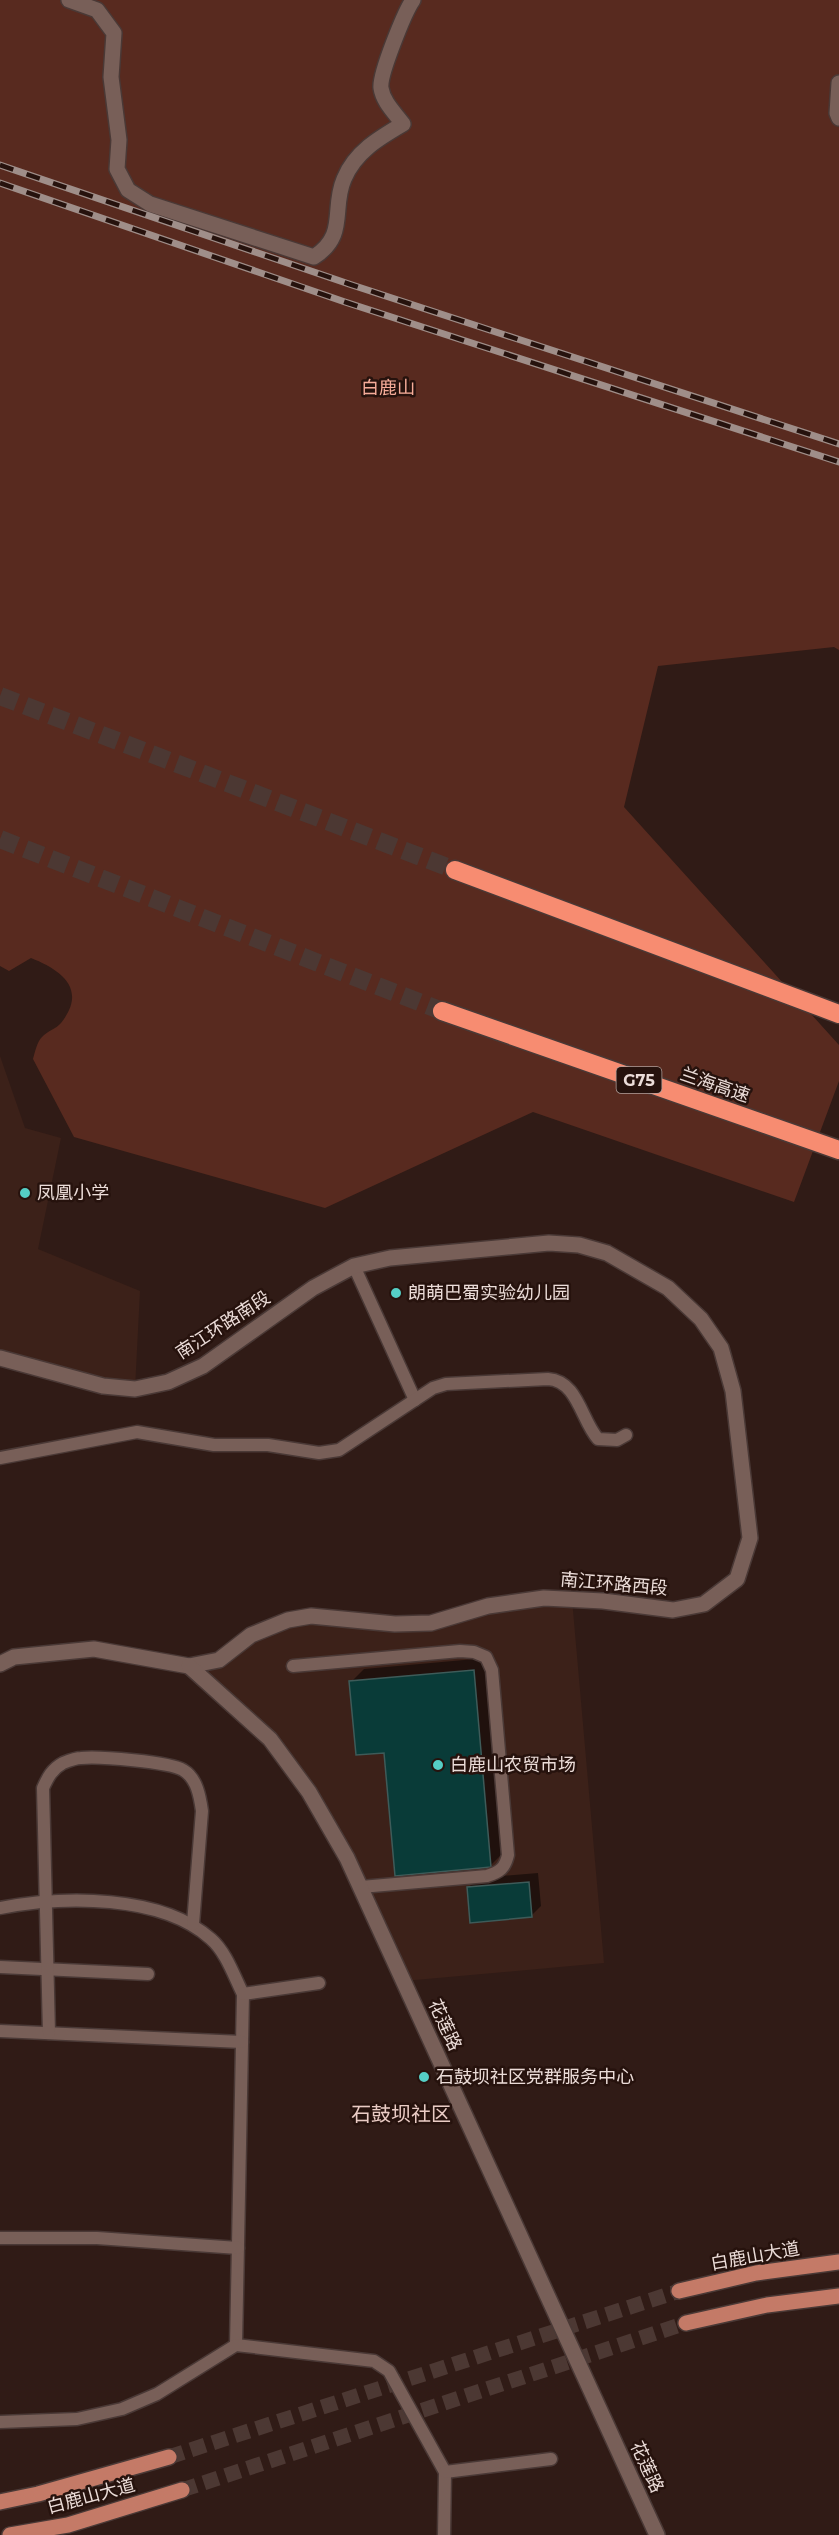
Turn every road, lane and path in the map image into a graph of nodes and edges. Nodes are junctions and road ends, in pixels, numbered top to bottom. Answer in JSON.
{"nodes":[{"id":1,"x":69,"y":0,"type":"edge"},
{"id":2,"x":413,"y":0,"type":"edge"},
{"id":3,"x":839,"y":82,"type":"edge"},
{"id":4,"x":839,"y":118,"type":"edge"},
{"id":5,"x":455,"y":870,"type":"tunnel mouth"},
{"id":6,"x":442,"y":1011,"type":"tunnel mouth"},
{"id":7,"x":839,"y":1014,"type":"edge"},
{"id":8,"x":838,"y":1150,"type":"edge"},
{"id":9,"x":354,"y":1266,"type":"junction"},
{"id":10,"x":0,"y":1358,"type":"edge"},
{"id":11,"x":415,"y":1400,"type":"junction"},
{"id":12,"x":626,"y":1435,"type":"dead end"},
{"id":13,"x":0,"y":1458,"type":"edge"},
{"id":14,"x":0,"y":1664,"type":"edge"},
{"id":15,"x":189,"y":1666,"type":"junction"},
{"id":16,"x":293,"y":1666,"type":"dead end"},
{"id":17,"x":361,"y":1887,"type":"junction"},
{"id":18,"x":46,"y":1903,"type":"junction"},
{"id":19,"x":0,"y":1908,"type":"edge"},
{"id":20,"x":193,"y":1924,"type":"junction"},
{"id":21,"x":0,"y":1967,"type":"edge"},
{"id":22,"x":48,"y":1969,"type":"junction"},
{"id":23,"x":148,"y":1974,"type":"dead end"},
{"id":24,"x":319,"y":1983,"type":"dead end"},
{"id":25,"x":243,"y":1994,"type":"junction"},
{"id":26,"x":0,"y":2031,"type":"edge"},
{"id":27,"x":49,"y":2033,"type":"junction"},
{"id":28,"x":242,"y":2042,"type":"junction"},
{"id":29,"x":0,"y":2238,"type":"edge"},
{"id":30,"x":238,"y":2248,"type":"junction"},
{"id":31,"x":839,"y":2262,"type":"edge"},
{"id":32,"x":679,"y":2291,"type":"tunnel mouth"},
{"id":33,"x":839,"y":2296,"type":"edge"},
{"id":34,"x":686,"y":2323,"type":"tunnel mouth"},
{"id":35,"x":236,"y":2345,"type":"junction"},
{"id":36,"x":0,"y":2422,"type":"edge"},
{"id":37,"x":168,"y":2457,"type":"tunnel mouth"},
{"id":38,"x":551,"y":2459,"type":"dead end"},
{"id":39,"x":445,"y":2472,"type":"junction"},
{"id":40,"x":182,"y":2490,"type":"tunnel mouth"},
{"id":41,"x":0,"y":2502,"type":"edge"},
{"id":42,"x":10,"y":2535,"type":"edge"},
{"id":43,"x":444,"y":2535,"type":"edge"},
{"id":44,"x":657,"y":2535,"type":"edge"}],
"edges":[{"from":1,"to":2,"type":"street"},
{"from":3,"to":4,"type":"street"},
{"from":5,"to":7,"type":"highway"},
{"from":6,"to":8,"type":"highway","name":"兰海高速","number":"G75"},
{"from":9,"to":10,"type":"street","name":"南江环路南段"},
{"from":9,"to":11,"type":"lane"},
{"from":9,"to":15,"type":"street","name":"南江环路西段"},
{"from":11,"to":12,"type":"lane"},
{"from":11,"to":13,"type":"lane"},
{"from":14,"to":15,"type":"street","name":"南江环路西段"},
{"from":15,"to":17,"type":"street","name":"花莲路"},
{"from":16,"to":17,"type":"lane"},
{"from":17,"to":44,"type":"street","name":"花莲路"},
{"from":18,"to":19,"type":"lane"},
{"from":18,"to":20,"type":"lane"},
{"from":18,"to":20,"type":"lane"},
{"from":18,"to":22,"type":"lane"},
{"from":20,"to":25,"type":"lane"},
{"from":21,"to":22,"type":"lane"},
{"from":22,"to":23,"type":"lane"},
{"from":22,"to":27,"type":"lane"},
{"from":24,"to":25,"type":"lane"},
{"from":25,"to":28,"type":"lane"},
{"from":26,"to":27,"type":"lane"},
{"from":27,"to":28,"type":"lane"},
{"from":28,"to":30,"type":"lane"},
{"from":29,"to":30,"type":"lane"},
{"from":30,"to":35,"type":"lane"},
{"from":31,"to":32,"type":"main road","name":"白鹿山大道"},
{"from":33,"to":34,"type":"main road"},
{"from":35,"to":36,"type":"lane"},
{"from":35,"to":39,"type":"lane"},
{"from":37,"to":41,"type":"main road","name":"白鹿山大道"},
{"from":38,"to":39,"type":"lane"},
{"from":39,"to":43,"type":"lane"},
{"from":40,"to":42,"type":"main road","name":"白鹿山大道"}]}
